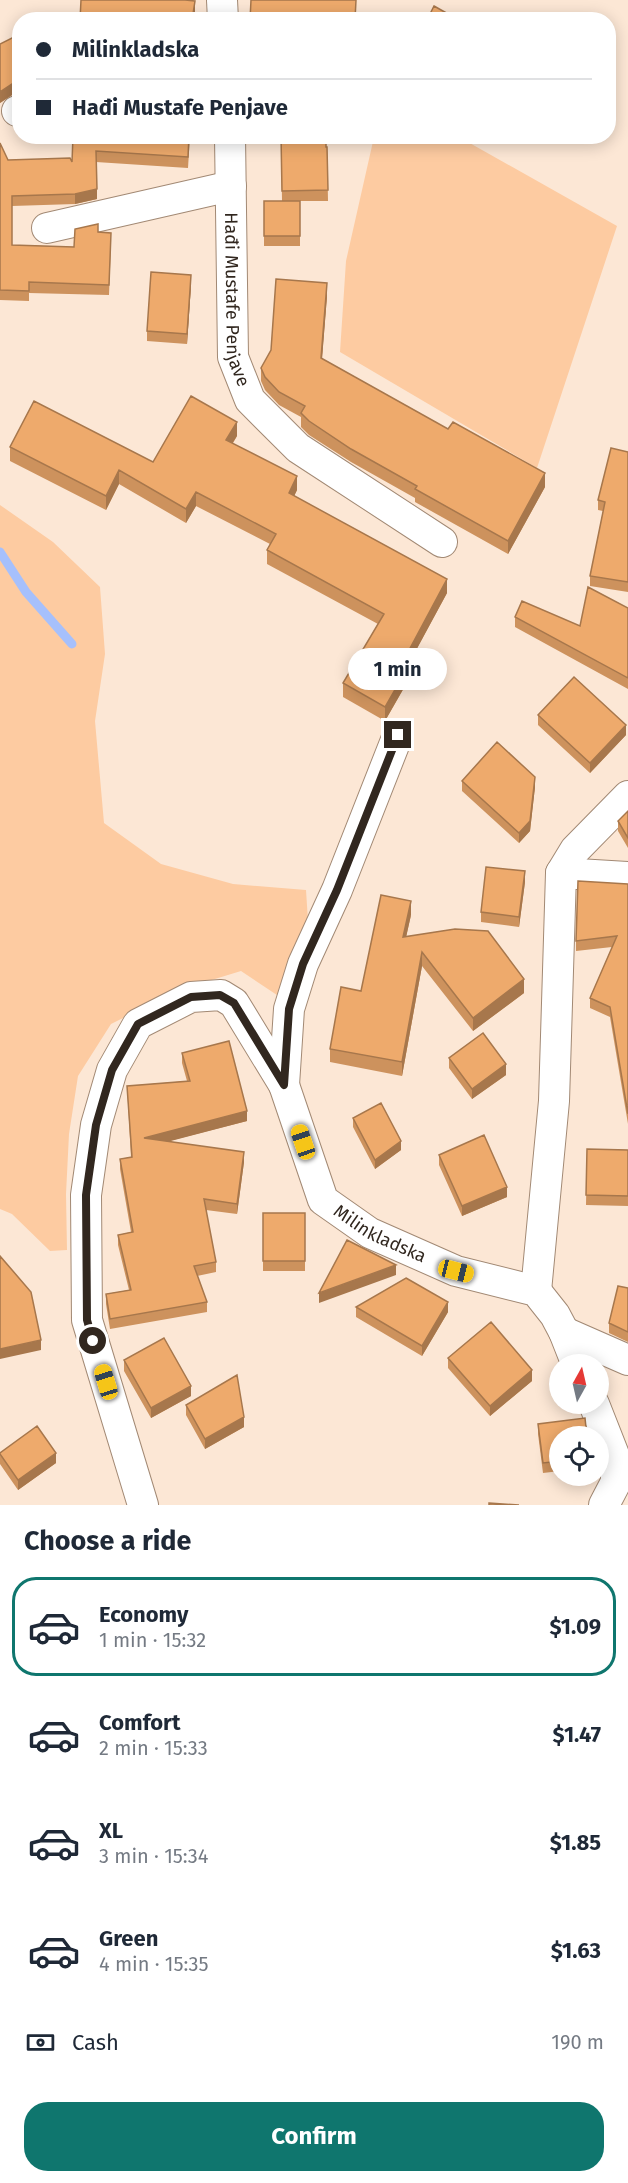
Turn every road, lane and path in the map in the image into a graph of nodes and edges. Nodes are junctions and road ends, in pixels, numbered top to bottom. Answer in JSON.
{"nodes":[{"id":1,"x":230,"y":144,"type":"edge"},
{"id":2,"x":231,"y":186,"type":"junction"},
{"id":3,"x":47,"y":228,"type":"dead end"},
{"id":4,"x":442,"y":542,"type":"dead end"},
{"id":5,"x":398,"y":735,"type":"dead end"},
{"id":6,"x":628,"y":796,"type":"edge"},
{"id":7,"x":561,"y":873,"type":"junction"},
{"id":8,"x":628,"y":877,"type":"edge"},
{"id":9,"x":284,"y":1085,"type":"junction"},
{"id":10,"x":536,"y":1291,"type":"junction"},
{"id":11,"x":564,"y":1332,"type":"junction"},
{"id":12,"x":573,"y":1354,"type":"edge"},
{"id":13,"x":628,"y":1360,"type":"edge"},
{"id":14,"x":598,"y":1414,"type":"edge"},
{"id":15,"x":143,"y":1505,"type":"edge"},
{"id":16,"x":604,"y":1505,"type":"edge"}],
"edges":[{"from":1,"to":2,"type":"street","name":"Hađi Mustafe Penjave"},
{"from":2,"to":3,"type":"street"},
{"from":2,"to":4,"type":"street","name":"Hađi Mustafe Penjave"},
{"from":5,"to":9,"type":"street"},
{"from":6,"to":7,"type":"street"},
{"from":7,"to":8,"type":"street"},
{"from":7,"to":10,"type":"street"},
{"from":9,"to":10,"type":"street","name":"Milinkladska"},
{"from":9,"to":15,"type":"street","name":"Milinkladska"},
{"from":10,"to":11,"type":"street"},
{"from":11,"to":12,"type":"street"},
{"from":11,"to":13,"type":"street"},
{"from":14,"to":16,"type":"street"}]}
